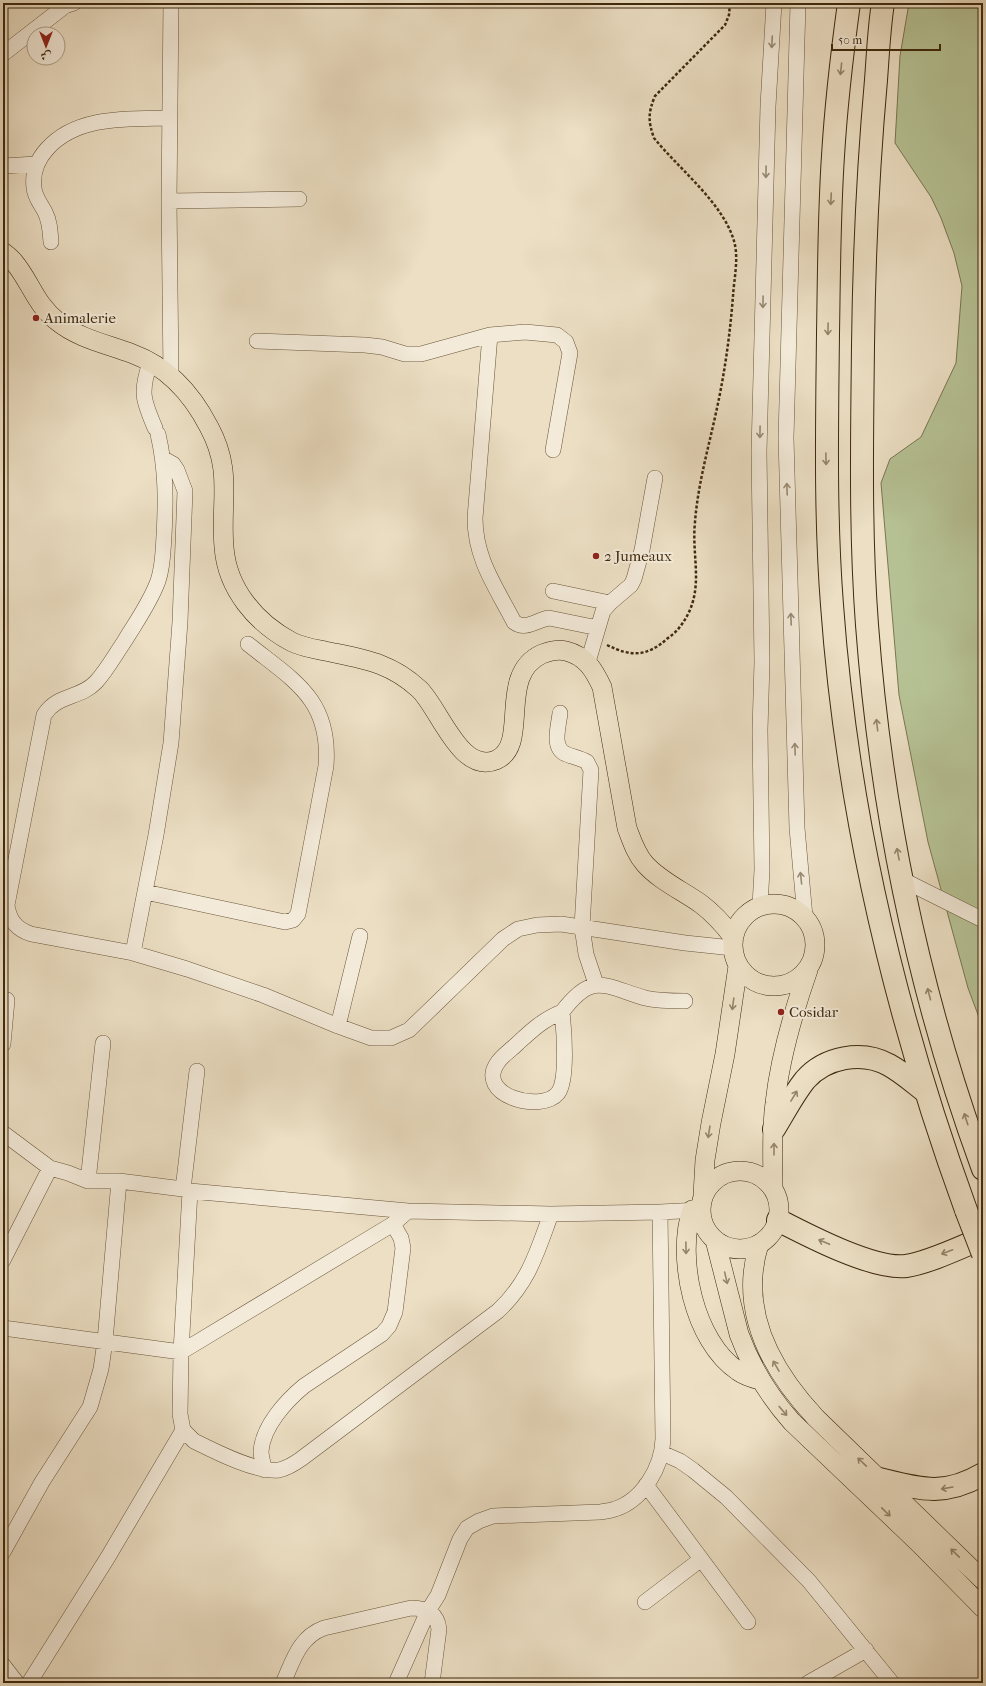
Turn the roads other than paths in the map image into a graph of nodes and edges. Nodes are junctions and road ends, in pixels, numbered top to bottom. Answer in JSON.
{"nodes":[{"id":1,"x":171,"y":3,"type":"edge"},
{"id":2,"x":774,"y":3,"type":"edge"},
{"id":3,"x":798,"y":3,"type":"edge"},
{"id":4,"x":849,"y":3,"type":"edge"},
{"id":5,"x":883,"y":3,"type":"edge"},
{"id":6,"x":68,"y":4,"type":"edge"},
{"id":7,"x":3,"y":54,"type":"edge"},
{"id":8,"x":170,"y":118,"type":"junction"},
{"id":9,"x":36,"y":164,"type":"junction"},
{"id":10,"x":3,"y":166,"type":"edge"},
{"id":11,"x":299,"y":200,"type":"dead end"},
{"id":12,"x":169,"y":201,"type":"junction"},
{"id":13,"x":51,"y":242,"type":"dead end"},
{"id":14,"x":3,"y":252,"type":"edge"},
{"id":15,"x":490,"y":335,"type":"junction"},
{"id":16,"x":257,"y":341,"type":"dead end"},
{"id":17,"x":150,"y":363,"type":"junction"},
{"id":18,"x":171,"y":375,"type":"junction"},
{"id":19,"x":553,"y":450,"type":"dead end"},
{"id":20,"x":164,"y":459,"type":"junction"},
{"id":21,"x":655,"y":478,"type":"dead end"},
{"id":22,"x":553,"y":591,"type":"dead end"},
{"id":23,"x":610,"y":603,"type":"junction"},
{"id":24,"x":596,"y":633,"type":"junction"},
{"id":25,"x":248,"y":644,"type":"dead end"},
{"id":26,"x":588,"y":662,"type":"junction"},
{"id":27,"x":560,"y":713,"type":"dead end"},
{"id":28,"x":903,"y":880,"type":"junction"},
{"id":29,"x":145,"y":892,"type":"junction"},
{"id":30,"x":700,"y":904,"type":"junction"},
{"id":31,"x":753,"y":910,"type":"junction"},
{"id":32,"x":805,"y":917,"type":"junction"},
{"id":33,"x":983,"y":920,"type":"edge"},
{"id":34,"x":582,"y":926,"type":"junction"},
{"id":35,"x":360,"y":936,"type":"dead end"},
{"id":36,"x":735,"y":950,"type":"junction"},
{"id":37,"x":133,"y":953,"type":"junction"},
{"id":38,"x":808,"y":969,"type":"junction"},
{"id":39,"x":596,"y":984,"type":"junction"},
{"id":40,"x":7,"y":1000,"type":"dead end"},
{"id":41,"x":685,"y":1001,"type":"dead end"},
{"id":42,"x":562,"y":1012,"type":"junction"},
{"id":43,"x":338,"y":1026,"type":"junction"},
{"id":44,"x":103,"y":1043,"type":"dead end"},
{"id":45,"x":3,"y":1044,"type":"edge"},
{"id":46,"x":197,"y":1071,"type":"dead end"},
{"id":47,"x":926,"y":1092,"type":"junction"},
{"id":48,"x":774,"y":1129,"type":"junction"},
{"id":49,"x":3,"y":1133,"type":"edge"},
{"id":50,"x":50,"y":1168,"type":"junction"},
{"id":51,"x":983,"y":1169,"type":"edge"},
{"id":52,"x":88,"y":1181,"type":"junction"},
{"id":53,"x":119,"y":1181,"type":"junction"},
{"id":54,"x":773,"y":1188,"type":"junction"},
{"id":55,"x":186,"y":1190,"type":"junction"},
{"id":56,"x":699,"y":1205,"type":"junction"},
{"id":57,"x":408,"y":1211,"type":"junction"},
{"id":58,"x":660,"y":1212,"type":"junction"},
{"id":59,"x":551,"y":1214,"type":"junction"},
{"id":60,"x":778,"y":1220,"type":"junction"},
{"id":61,"x":393,"y":1224,"type":"junction"},
{"id":62,"x":983,"y":1238,"type":"edge"},
{"id":63,"x":715,"y":1240,"type":"junction"},
{"id":64,"x":759,"y":1244,"type":"junction"},
{"id":65,"x":983,"y":1254,"type":"edge"},
{"id":66,"x":3,"y":1260,"type":"edge"},
{"id":67,"x":3,"y":1328,"type":"edge"},
{"id":68,"x":105,"y":1341,"type":"junction"},
{"id":69,"x":181,"y":1352,"type":"junction"},
{"id":70,"x":760,"y":1380,"type":"junction"},
{"id":71,"x":183,"y":1430,"type":"junction"},
{"id":72,"x":662,"y":1452,"type":"junction"},
{"id":73,"x":265,"y":1470,"type":"junction"},
{"id":74,"x":983,"y":1474,"type":"edge"},
{"id":75,"x":879,"y":1479,"type":"junction"},
{"id":76,"x":646,"y":1485,"type":"junction"},
{"id":77,"x":3,"y":1552,"type":"edge"},
{"id":78,"x":700,"y":1560,"type":"junction"},
{"id":79,"x":983,"y":1580,"type":"edge"},
{"id":80,"x":645,"y":1602,"type":"dead end"},
{"id":81,"x":983,"y":1608,"type":"edge"},
{"id":82,"x":428,"y":1611,"type":"junction"},
{"id":83,"x":748,"y":1622,"type":"dead end"},
{"id":84,"x":866,"y":1650,"type":"junction"},
{"id":85,"x":3,"y":1665,"type":"edge"},
{"id":86,"x":17,"y":1683,"type":"edge"},
{"id":87,"x":29,"y":1683,"type":"edge"},
{"id":88,"x":283,"y":1683,"type":"edge"},
{"id":89,"x":396,"y":1683,"type":"edge"},
{"id":90,"x":432,"y":1683,"type":"edge"},
{"id":91,"x":808,"y":1683,"type":"edge"},
{"id":92,"x":892,"y":1683,"type":"edge"}],
"edges":[{"from":1,"to":8,"type":"street"},
{"from":2,"to":31,"type":"street","one_way":true},
{"from":32,"to":3,"type":"street","one_way":true},
{"from":4,"to":47,"type":"highway","one_way":true},
{"from":28,"to":5,"type":"highway","one_way":true},
{"from":6,"to":7,"type":"street"},
{"from":8,"to":9,"type":"street"},
{"from":8,"to":12,"type":"street"},
{"from":9,"to":10,"type":"street"},
{"from":9,"to":13,"type":"street"},
{"from":11,"to":12,"type":"street"},
{"from":12,"to":18,"type":"street"},
{"from":14,"to":17,"type":"main road"},
{"from":15,"to":16,"type":"street"},
{"from":15,"to":19,"type":"street"},
{"from":15,"to":24,"type":"street"},
{"from":17,"to":18,"type":"main road"},
{"from":17,"to":20,"type":"street"},
{"from":18,"to":26,"type":"main road"},
{"from":20,"to":29,"type":"street"},
{"from":20,"to":37,"type":"street"},
{"from":21,"to":23,"type":"street"},
{"from":22,"to":23,"type":"street"},
{"from":23,"to":24,"type":"street"},
{"from":24,"to":26,"type":"street"},
{"from":25,"to":29,"type":"street"},
{"from":26,"to":30,"type":"main road"},
{"from":27,"to":34,"type":"street"},
{"from":28,"to":33,"type":"street"},
{"from":51,"to":28,"type":"highway","one_way":true},
{"from":29,"to":37,"type":"street"},
{"from":30,"to":31,"type":"main road"},
{"from":30,"to":36,"type":"main road"},
{"from":31,"to":32,"type":"main road"},
{"from":31,"to":36,"type":"main road"},
{"from":32,"to":38,"type":"main road"},
{"from":34,"to":36,"type":"street"},
{"from":34,"to":39,"type":"street"},
{"from":34,"to":43,"type":"street"},
{"from":35,"to":43,"type":"street"},
{"from":36,"to":38,"type":"main road"},
{"from":36,"to":56,"type":"main road","one_way":true},
{"from":37,"to":43,"type":"street"},
{"from":38,"to":48,"type":"main road"},
{"from":39,"to":41,"type":"street"},
{"from":39,"to":42,"type":"street"},
{"from":40,"to":45,"type":"street"},
{"from":42,"to":42,"type":"street"},
{"from":44,"to":52,"type":"street"},
{"from":46,"to":55,"type":"street"},
{"from":48,"to":47,"type":"highway","one_way":true},
{"from":47,"to":65,"type":"highway","bridge":true},
{"from":54,"to":48,"type":"main road","one_way":true},
{"from":49,"to":50,"type":"street"},
{"from":50,"to":52,"type":"street"},
{"from":50,"to":66,"type":"street"},
{"from":52,"to":53,"type":"street"},
{"from":53,"to":55,"type":"street"},
{"from":53,"to":68,"type":"street"},
{"from":54,"to":56,"type":"main road"},
{"from":54,"to":60,"type":"main road"},
{"from":55,"to":57,"type":"street"},
{"from":55,"to":69,"type":"street"},
{"from":56,"to":58,"type":"street"},
{"from":56,"to":63,"type":"main road"},
{"from":56,"to":70,"type":"main road","one_way":true},
{"from":57,"to":59,"type":"street"},
{"from":57,"to":61,"type":"street"},
{"from":58,"to":59,"type":"street"},
{"from":58,"to":72,"type":"street"},
{"from":59,"to":73,"type":"street"},
{"from":62,"to":60,"type":"highway","one_way":true},
{"from":60,"to":64,"type":"main road"},
{"from":61,"to":69,"type":"street"},
{"from":61,"to":73,"type":"street"},
{"from":63,"to":64,"type":"main road"},
{"from":63,"to":70,"type":"main road","one_way":true},
{"from":75,"to":64,"type":"main road","one_way":true},
{"from":67,"to":68,"type":"street"},
{"from":68,"to":69,"type":"street"},
{"from":68,"to":77,"type":"street"},
{"from":69,"to":71,"type":"street"},
{"from":70,"to":81,"type":"main road","one_way":true},
{"from":71,"to":73,"type":"street"},
{"from":71,"to":87,"type":"street"},
{"from":72,"to":76,"type":"street"},
{"from":72,"to":84,"type":"street"},
{"from":74,"to":75,"type":"highway","one_way":true},
{"from":79,"to":75,"type":"main road","one_way":true},
{"from":76,"to":78,"type":"street"},
{"from":76,"to":82,"type":"street"},
{"from":78,"to":80,"type":"street"},
{"from":78,"to":83,"type":"street"},
{"from":82,"to":88,"type":"street"},
{"from":82,"to":89,"type":"street"},
{"from":82,"to":90,"type":"street"},
{"from":84,"to":91,"type":"street"},
{"from":84,"to":92,"type":"street"},
{"from":85,"to":86,"type":"street"}]}
